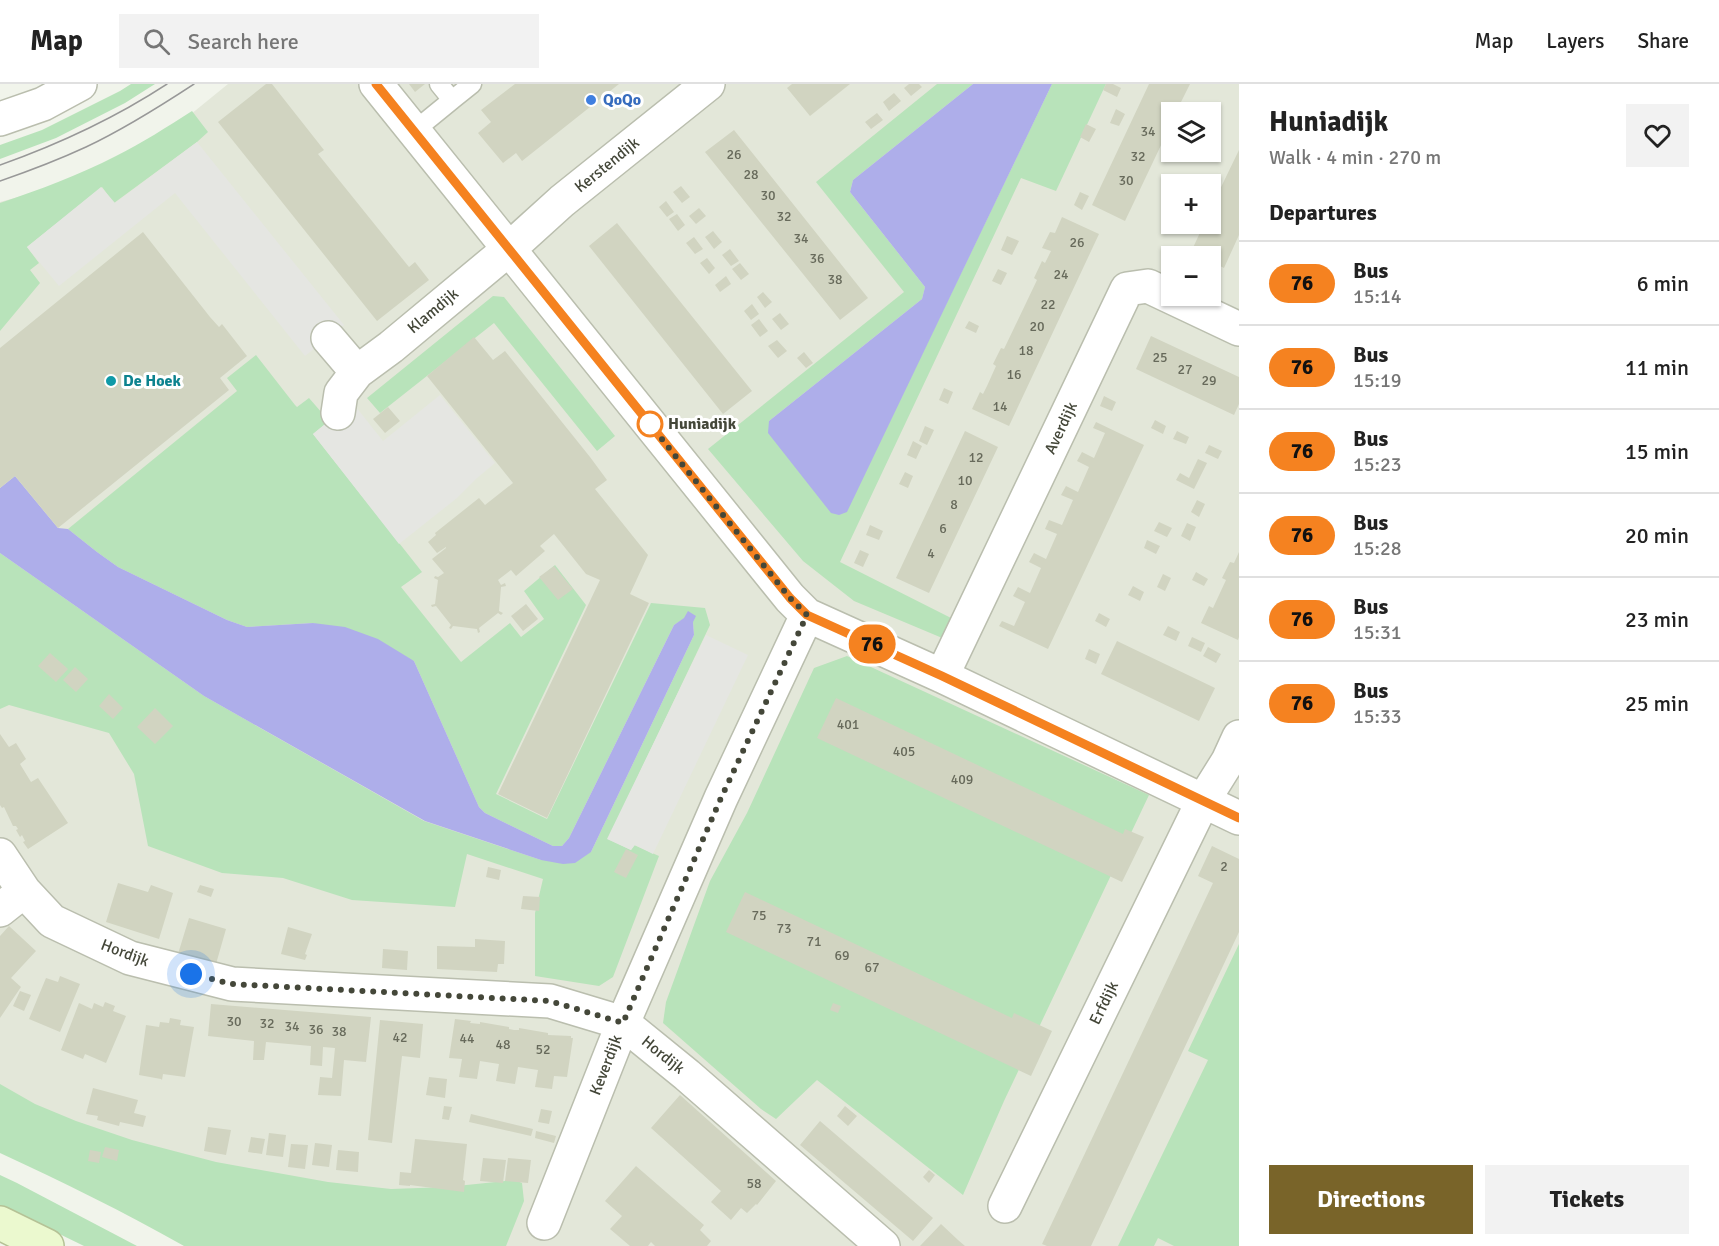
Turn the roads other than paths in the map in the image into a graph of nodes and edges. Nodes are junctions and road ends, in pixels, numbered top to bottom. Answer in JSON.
{"nodes":[{"id":1,"x":81,"y":84,"type":"edge"},
{"id":2,"x":376,"y":84,"type":"edge"},
{"id":3,"x":439,"y":84,"type":"edge"},
{"id":4,"x":472,"y":84,"type":"edge"},
{"id":5,"x":708,"y":84,"type":"edge"},
{"id":6,"x":452,"y":100,"type":"junction"},
{"id":7,"x":0,"y":119,"type":"edge"},
{"id":8,"x":414,"y":131,"type":"junction"},
{"id":9,"x":509,"y":249,"type":"junction"},
{"id":10,"x":1239,"y":329,"type":"edge"},
{"id":11,"x":328,"y":338,"type":"dead end"},
{"id":12,"x":357,"y":372,"type":"junction"},
{"id":13,"x":338,"y":413,"type":"dead end"},
{"id":14,"x":807,"y":615,"type":"junction"},
{"id":15,"x":942,"y":676,"type":"junction"},
{"id":16,"x":1239,"y":737,"type":"edge"},
{"id":17,"x":1203,"y":801,"type":"junction"},
{"id":18,"x":1239,"y":818,"type":"edge"},
{"id":19,"x":0,"y":855,"type":"edge"},
{"id":20,"x":12,"y":900,"type":"edge"},
{"id":21,"x":623,"y":1023,"type":"junction"},
{"id":22,"x":1005,"y":1206,"type":"dead end"},
{"id":23,"x":0,"y":1223,"type":"edge"},
{"id":24,"x":544,"y":1223,"type":"dead end"},
{"id":25,"x":47,"y":1246,"type":"edge"},
{"id":26,"x":883,"y":1246,"type":"edge"}],
"edges":[{"from":1,"to":7,"type":"street"},
{"from":2,"to":8,"type":"street"},
{"from":3,"to":6,"type":"lane"},
{"from":4,"to":6,"type":"lane"},
{"from":5,"to":9,"type":"street","name":"Kerstendijk"},
{"from":6,"to":8,"type":"lane"},
{"from":8,"to":9,"type":"street"},
{"from":9,"to":12,"type":"street","name":"Klamdijk"},
{"from":9,"to":14,"type":"street"},
{"from":10,"to":15,"type":"street","name":"Averdijk"},
{"from":11,"to":12,"type":"street"},
{"from":12,"to":13,"type":"street","name":"Klamdijk"},
{"from":14,"to":15,"type":"street"},
{"from":14,"to":21,"type":"street","name":"Keverdijk"},
{"from":15,"to":17,"type":"street"},
{"from":16,"to":17,"type":"street"},
{"from":17,"to":18,"type":"street"},
{"from":17,"to":22,"type":"street","name":"Erfdijk"},
{"from":19,"to":20,"type":"street","name":"Hordijk"},
{"from":20,"to":21,"type":"street","name":"Hordijk"},
{"from":21,"to":24,"type":"street","name":"Keverdijk"},
{"from":21,"to":26,"type":"street","name":"Hordijk"},
{"from":23,"to":25,"type":"main road"}]}
